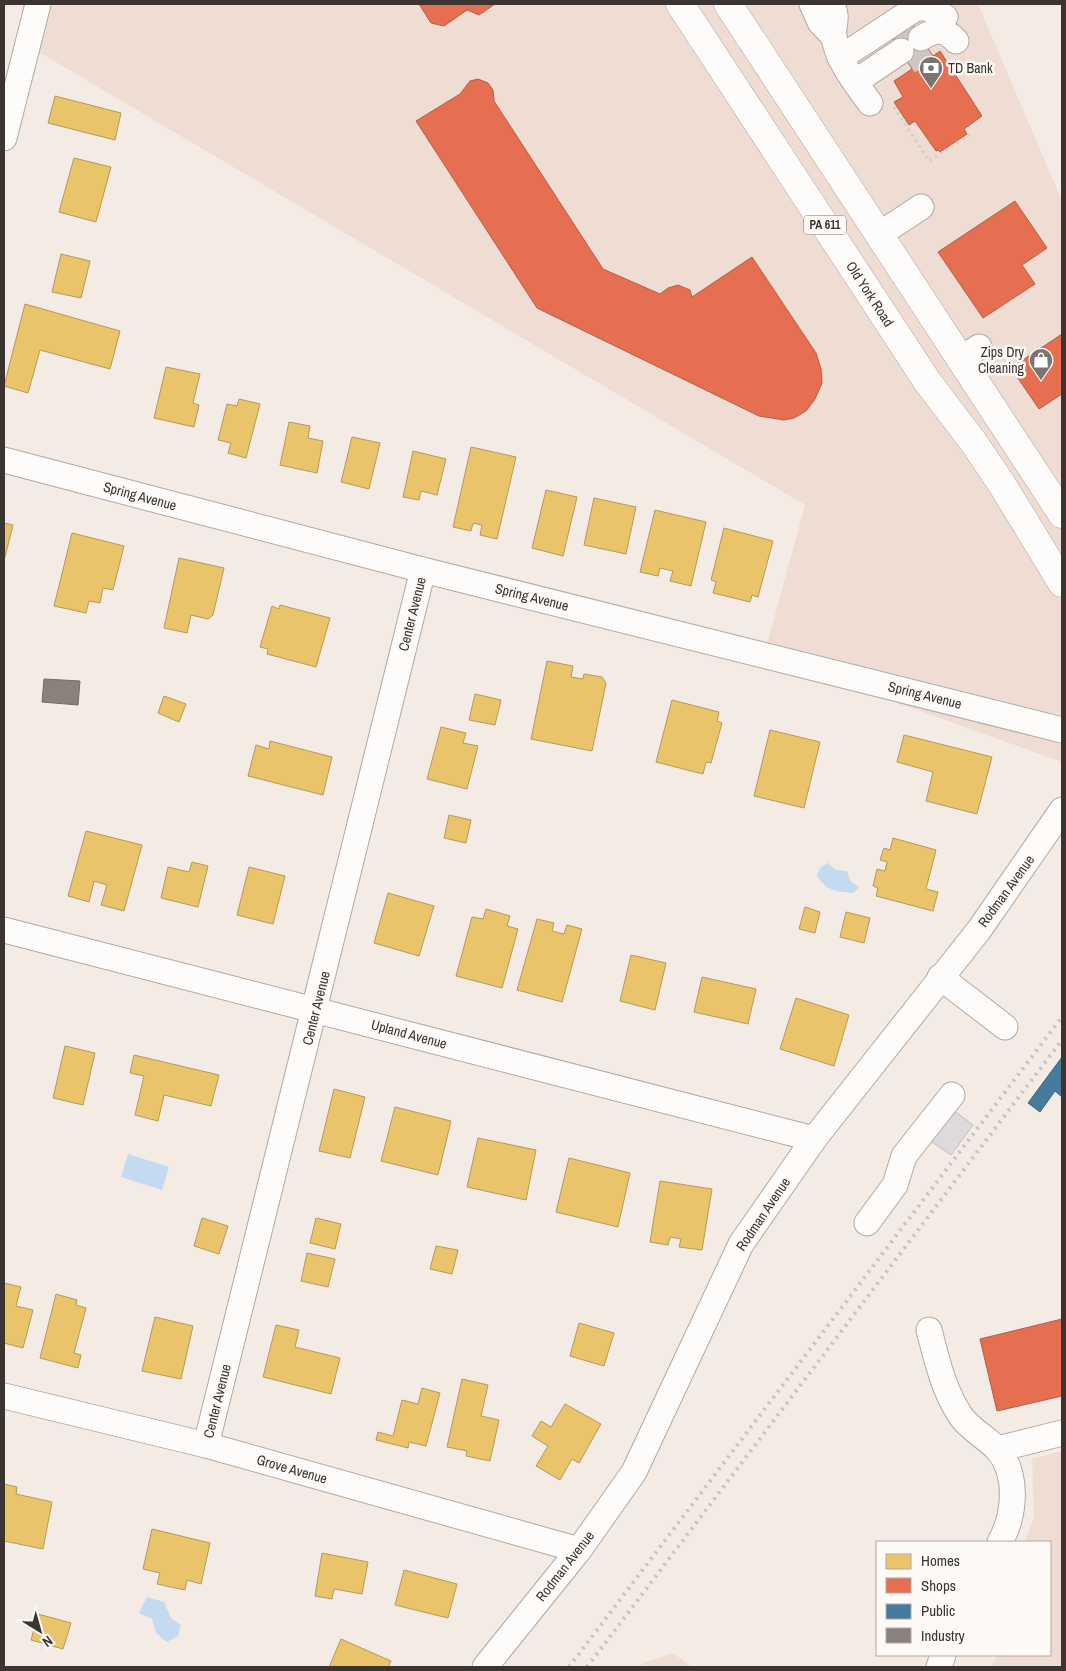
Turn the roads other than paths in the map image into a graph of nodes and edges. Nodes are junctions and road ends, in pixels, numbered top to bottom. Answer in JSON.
{"nodes":[{"id":1,"x":37,"y":4,"type":"edge"},
{"id":2,"x":680,"y":4,"type":"edge"},
{"id":3,"x":728,"y":4,"type":"edge"},
{"id":4,"x":812,"y":4,"type":"edge"},
{"id":5,"x":832,"y":4,"type":"edge"},
{"id":6,"x":956,"y":41,"type":"dead end"},
{"id":7,"x":911,"y":44,"type":"junction"},
{"id":8,"x":858,"y":78,"type":"junction"},
{"id":9,"x":4,"y":138,"type":"edge"},
{"id":10,"x":921,"y":207,"type":"dead end"},
{"id":11,"x":880,"y":234,"type":"junction"},
{"id":12,"x":4,"y":460,"type":"edge"},
{"id":13,"x":1062,"y":514,"type":"edge"},
{"id":14,"x":422,"y":570,"type":"junction"},
{"id":15,"x":1062,"y":583,"type":"edge"},
{"id":16,"x":1062,"y":730,"type":"edge"},
{"id":17,"x":1062,"y":810,"type":"edge"},
{"id":18,"x":4,"y":930,"type":"edge"},
{"id":19,"x":940,"y":977,"type":"junction"},
{"id":20,"x":315,"y":1009,"type":"junction"},
{"id":21,"x":1005,"y":1027,"type":"dead end"},
{"id":22,"x":952,"y":1094,"type":"dead end"},
{"id":23,"x":814,"y":1139,"type":"junction"},
{"id":24,"x":867,"y":1222,"type":"dead end"},
{"id":25,"x":929,"y":1330,"type":"dead end"},
{"id":26,"x":4,"y":1396,"type":"edge"},
{"id":27,"x":1062,"y":1433,"type":"edge"},
{"id":28,"x":206,"y":1445,"type":"junction"},
{"id":29,"x":998,"y":1450,"type":"junction"},
{"id":30,"x":1000,"y":1541,"type":"edge"},
{"id":31,"x":579,"y":1550,"type":"junction"},
{"id":32,"x":485,"y":1667,"type":"edge"}],
"edges":[{"from":1,"to":9,"type":"street"},
{"from":2,"to":15,"type":"highway","name":"Old York Road","number":"PA 611"},
{"from":3,"to":11,"type":"highway","number":"PA 611"},
{"from":4,"to":8,"type":"street"},
{"from":5,"to":8,"type":"street"},
{"from":6,"to":7,"type":"street"},
{"from":7,"to":8,"type":"street"},
{"from":7,"to":8,"type":"street"},
{"from":10,"to":11,"type":"street"},
{"from":11,"to":13,"type":"highway","number":"PA 611"},
{"from":12,"to":14,"type":"street","name":"Spring Avenue"},
{"from":14,"to":16,"type":"street","name":"Spring Avenue"},
{"from":14,"to":20,"type":"street","name":"Center Avenue"},
{"from":17,"to":19,"type":"street","name":"Rodman Avenue"},
{"from":18,"to":20,"type":"street","name":"Upland Avenue"},
{"from":19,"to":21,"type":"street"},
{"from":19,"to":23,"type":"street","name":"Rodman Avenue"},
{"from":20,"to":23,"type":"street","name":"Upland Avenue"},
{"from":20,"to":28,"type":"street","name":"Center Avenue"},
{"from":22,"to":24,"type":"street"},
{"from":23,"to":31,"type":"street","name":"Rodman Avenue"},
{"from":25,"to":29,"type":"street"},
{"from":26,"to":28,"type":"street","name":"Grove Avenue"},
{"from":27,"to":29,"type":"street"},
{"from":28,"to":31,"type":"street","name":"Grove Avenue"},
{"from":29,"to":30,"type":"street"},
{"from":31,"to":32,"type":"street","name":"Rodman Avenue"}]}
